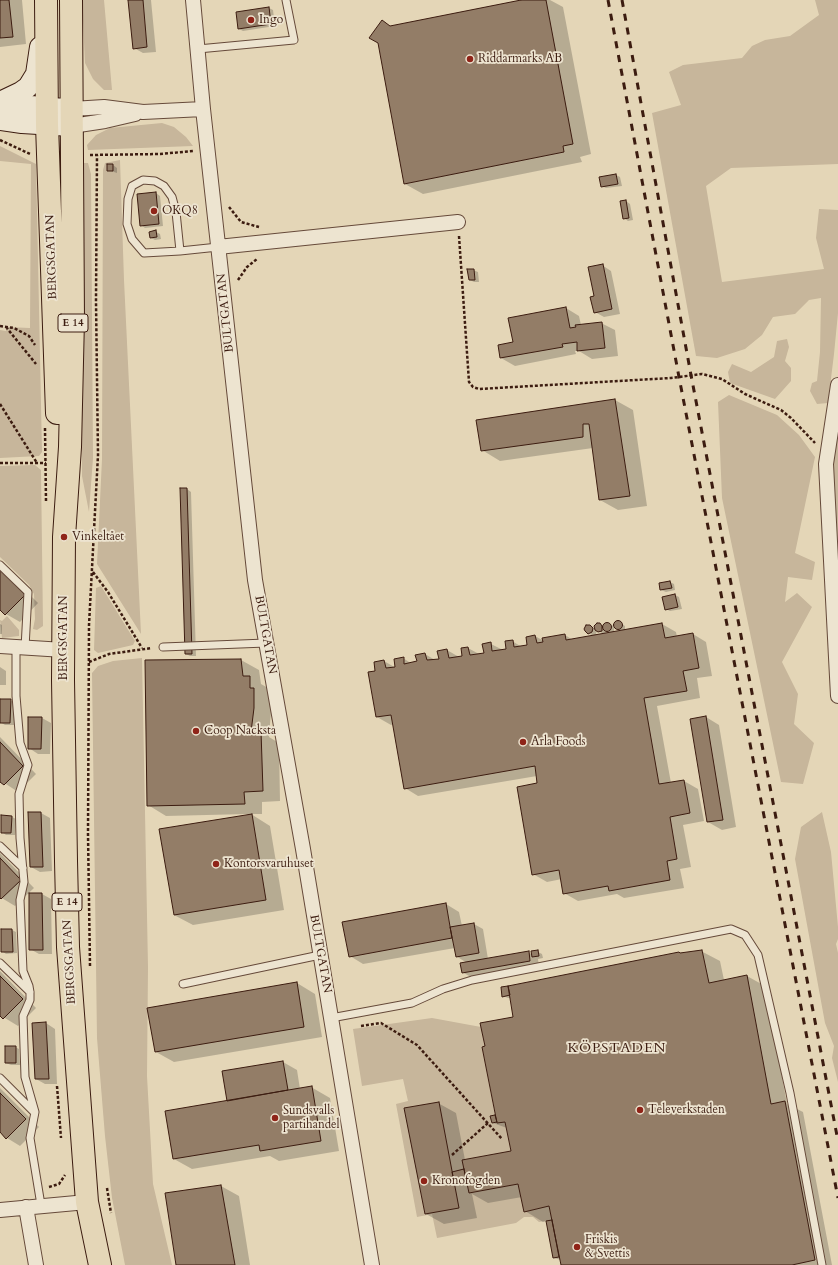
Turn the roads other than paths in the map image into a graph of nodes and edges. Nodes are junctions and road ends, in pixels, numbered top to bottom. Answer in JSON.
{"nodes":[{"id":1,"x":71,"y":0,"type":"edge"},
{"id":2,"x":193,"y":0,"type":"edge"},
{"id":3,"x":286,"y":0,"type":"edge"},
{"id":4,"x":46,"y":6,"type":"edge"},
{"id":5,"x":198,"y":49,"type":"junction"},
{"id":6,"x":0,"y":102,"type":"edge"},
{"id":7,"x":203,"y":109,"type":"junction"},
{"id":8,"x":47,"y":117,"type":"junction"},
{"id":9,"x":72,"y":117,"type":"junction"},
{"id":10,"x":0,"y":120,"type":"edge"},
{"id":11,"x":458,"y":222,"type":"road end"},
{"id":12,"x":218,"y":247,"type":"junction"},
{"id":13,"x":180,"y":250,"type":"junction"},
{"id":14,"x":838,"y":385,"type":"edge"},
{"id":15,"x":64,"y":537,"type":"junction"},
{"id":16,"x":0,"y":565,"type":"edge"},
{"id":17,"x":266,"y":643,"type":"junction"},
{"id":18,"x":0,"y":646,"type":"edge"},
{"id":19,"x":163,"y":647,"type":"road end"},
{"id":20,"x":20,"y":648,"type":"junction"},
{"id":21,"x":64,"y":650,"type":"junction"},
{"id":22,"x":838,"y":696,"type":"edge"},
{"id":23,"x":0,"y":846,"type":"edge"},
{"id":24,"x":23,"y":868,"type":"junction"},
{"id":25,"x":320,"y":955,"type":"junction"},
{"id":26,"x":0,"y":963,"type":"edge"},
{"id":27,"x":183,"y":984,"type":"dead end"},
{"id":28,"x":30,"y":992,"type":"junction"},
{"id":29,"x":337,"y":1018,"type":"junction"},
{"id":30,"x":0,"y":1078,"type":"edge"},
{"id":31,"x":35,"y":1112,"type":"junction"},
{"id":32,"x":87,"y":1202,"type":"junction"},
{"id":33,"x":41,"y":1206,"type":"junction"},
{"id":34,"x":26,"y":1207,"type":"junction"},
{"id":35,"x":0,"y":1210,"type":"edge"},
{"id":36,"x":36,"y":1265,"type":"edge"},
{"id":37,"x":100,"y":1265,"type":"edge"},
{"id":38,"x":372,"y":1265,"type":"edge"},
{"id":39,"x":822,"y":1265,"type":"edge"}],
"edges":[{"from":1,"to":9,"type":"highway","name":"BERGSGATAN","number":"E 14"},
{"from":2,"to":5,"type":"street","name":"BULTGATAN"},
{"from":3,"to":5,"type":"lane"},
{"from":4,"to":6,"type":"street"},
{"from":4,"to":8,"type":"highway","name":"BERGSGATAN","number":"E 14"},
{"from":5,"to":7,"type":"street","name":"BULTGATAN"},
{"from":6,"to":8,"type":"street"},
{"from":7,"to":9,"type":"street"},
{"from":7,"to":12,"type":"street","name":"BULTGATAN"},
{"from":8,"to":9,"type":"street"},
{"from":8,"to":10,"type":"street"},
{"from":8,"to":15,"type":"highway","name":"BERGSGATAN","number":"E 14"},
{"from":9,"to":15,"type":"highway","name":"BERGSGATAN","number":"E 14"},
{"from":11,"to":12,"type":"street"},
{"from":12,"to":13,"type":"lane"},
{"from":12,"to":17,"type":"street","name":"BULTGATAN"},
{"from":13,"to":13,"type":"lane"},
{"from":14,"to":22,"type":"street"},
{"from":15,"to":21,"type":"highway","name":"BERGSGATAN","number":"E 14"},
{"from":16,"to":20,"type":"lane"},
{"from":17,"to":19,"type":"lane"},
{"from":17,"to":25,"type":"street","name":"BULTGATAN"},
{"from":18,"to":20,"type":"street"},
{"from":20,"to":21,"type":"street"},
{"from":20,"to":24,"type":"lane"},
{"from":21,"to":32,"type":"highway","name":"BERGSGATAN","number":"E 14"},
{"from":23,"to":24,"type":"lane"},
{"from":24,"to":28,"type":"lane"},
{"from":25,"to":27,"type":"lane"},
{"from":25,"to":29,"type":"street","name":"BULTGATAN"},
{"from":26,"to":28,"type":"lane"},
{"from":28,"to":31,"type":"lane"},
{"from":29,"to":38,"type":"street","name":"BULTGATAN"},
{"from":29,"to":39,"type":"lane"},
{"from":30,"to":31,"type":"lane"},
{"from":31,"to":33,"type":"lane"},
{"from":32,"to":33,"type":"street"},
{"from":32,"to":37,"type":"highway","name":"BERGSGATAN","number":"E 14"},
{"from":33,"to":34,"type":"street"},
{"from":34,"to":35,"type":"street"},
{"from":34,"to":36,"type":"street"}]}
